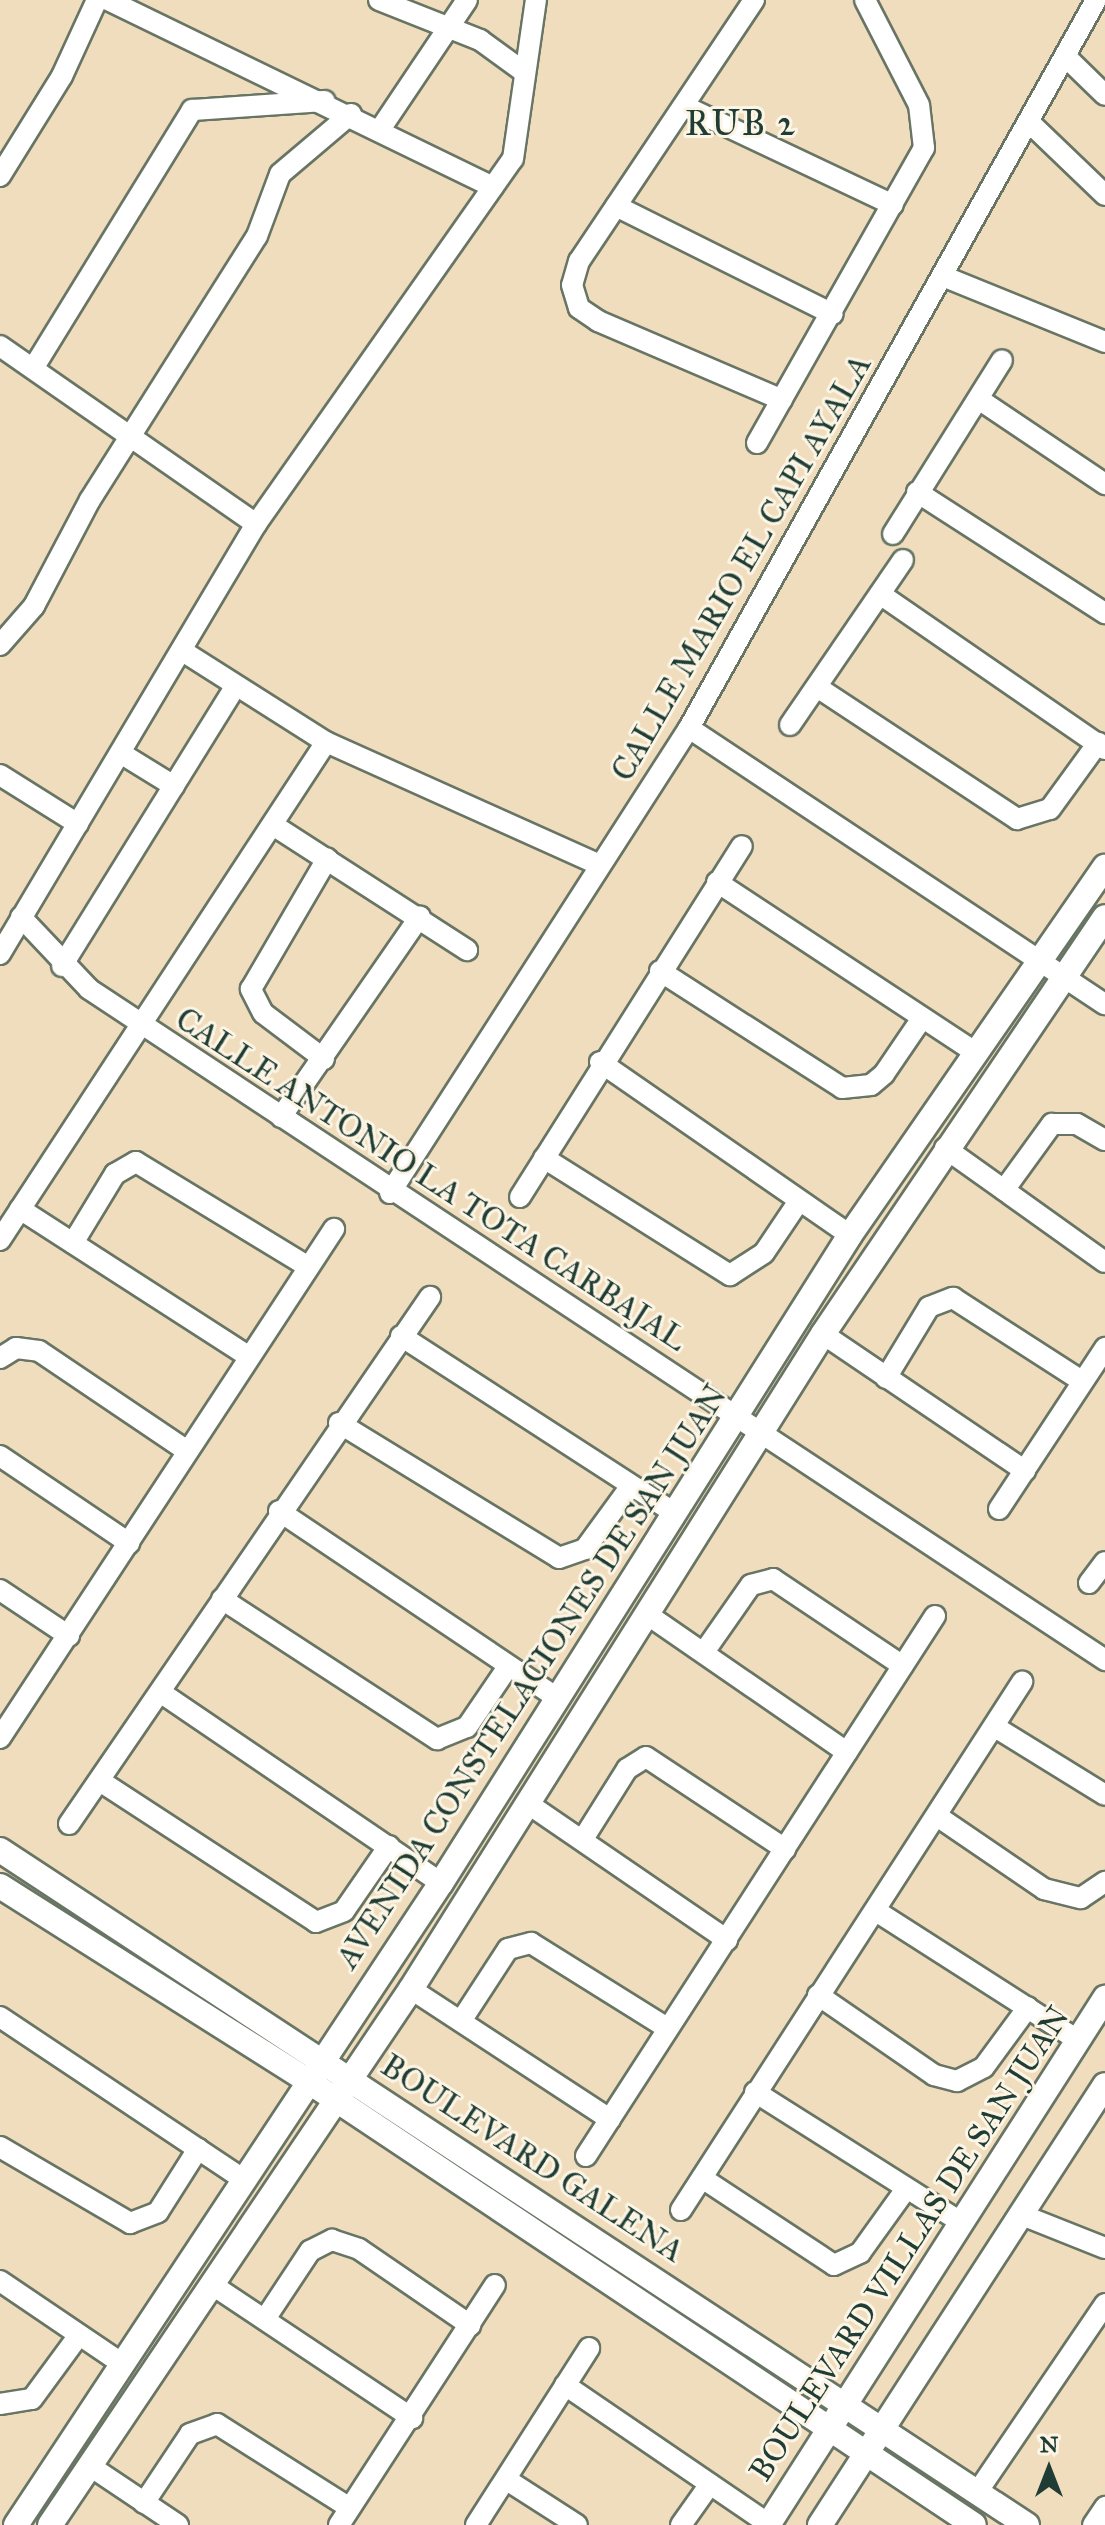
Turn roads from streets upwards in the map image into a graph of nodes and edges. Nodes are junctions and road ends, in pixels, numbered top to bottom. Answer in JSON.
{"nodes":[{"id":1,"x":97,"y":0,"type":"edge"},
{"id":2,"x":108,"y":0,"type":"edge"},
{"id":3,"x":379,"y":0,"type":"edge"},
{"id":4,"x":467,"y":0,"type":"edge"},
{"id":5,"x":536,"y":0,"type":"edge"},
{"id":6,"x":865,"y":0,"type":"edge"},
{"id":7,"x":1096,"y":0,"type":"edge"},
{"id":8,"x":746,"y":3,"type":"edge"},
{"id":9,"x":449,"y":30,"type":"junction"},
{"id":10,"x":1066,"y":57,"type":"junction"},
{"id":11,"x":524,"y":72,"type":"junction"},
{"id":12,"x":1104,"y":93,"type":"edge"},
{"id":13,"x":325,"y":101,"type":"junction"},
{"id":14,"x":684,"y":106,"type":"junction"},
{"id":15,"x":351,"y":114,"type":"junction"},
{"id":16,"x":1030,"y":123,"type":"junction"},
{"id":17,"x":381,"y":128,"type":"junction"},
{"id":18,"x":0,"y":176,"type":"edge"},
{"id":19,"x":493,"y":187,"type":"junction"},
{"id":20,"x":1105,"y":195,"type":"edge"},
{"id":21,"x":893,"y":205,"type":"junction"},
{"id":22,"x":616,"y":206,"type":"junction"},
{"id":23,"x":945,"y":277,"type":"junction"},
{"id":24,"x":833,"y":314,"type":"junction"},
{"id":25,"x":1105,"y":342,"type":"edge"},
{"id":26,"x":0,"y":346,"type":"edge"},
{"id":27,"x":1002,"y":360,"type":"dead end"},
{"id":28,"x":34,"y":367,"type":"junction"},
{"id":29,"x":782,"y":400,"type":"junction"},
{"id":30,"x":980,"y":400,"type":"junction"},
{"id":31,"x":131,"y":441,"type":"junction"},
{"id":32,"x":757,"y":443,"type":"dead end"},
{"id":33,"x":1105,"y":484,"type":"edge"},
{"id":34,"x":917,"y":492,"type":"junction"},
{"id":35,"x":256,"y":524,"type":"junction"},
{"id":36,"x":893,"y":534,"type":"dead end"},
{"id":37,"x":903,"y":560,"type":"dead end"},
{"id":38,"x":880,"y":594,"type":"junction"},
{"id":39,"x":1105,"y":613,"type":"edge"},
{"id":40,"x":0,"y":645,"type":"edge"},
{"id":41,"x":184,"y":652,"type":"junction"},
{"id":42,"x":817,"y":687,"type":"junction"},
{"id":43,"x":234,"y":689,"type":"junction"},
{"id":44,"x":790,"y":725,"type":"dead end"},
{"id":45,"x":689,"y":728,"type":"junction"},
{"id":46,"x":326,"y":742,"type":"junction"},
{"id":47,"x":1101,"y":746,"type":"edge"},
{"id":48,"x":122,"y":754,"type":"junction"},
{"id":49,"x":0,"y":775,"type":"edge"},
{"id":50,"x":174,"y":786,"type":"junction"},
{"id":51,"x":78,"y":824,"type":"junction"},
{"id":52,"x":273,"y":825,"type":"junction"},
{"id":53,"x":742,"y":846,"type":"dead end"},
{"id":54,"x":327,"y":859,"type":"junction"},
{"id":55,"x":598,"y":864,"type":"junction"},
{"id":56,"x":1105,"y":867,"type":"edge"},
{"id":57,"x":717,"y":882,"type":"junction"},
{"id":58,"x":420,"y":916,"type":"junction"},
{"id":59,"x":21,"y":917,"type":"junction"},
{"id":60,"x":1105,"y":917,"type":"edge"},
{"id":61,"x":467,"y":950,"type":"dead end"},
{"id":62,"x":0,"y":954,"type":"edge"},
{"id":63,"x":1042,"y":963,"type":"junction"},
{"id":64,"x":62,"y":966,"type":"junction"},
{"id":65,"x":660,"y":971,"type":"junction"},
{"id":66,"x":1065,"y":978,"type":"junction"},
{"id":67,"x":1105,"y":1004,"type":"edge"},
{"id":68,"x":922,"y":1018,"type":"junction"},
{"id":69,"x":140,"y":1024,"type":"junction"},
{"id":70,"x":976,"y":1053,"type":"junction"},
{"id":71,"x":324,"y":1059,"type":"junction"},
{"id":72,"x":600,"y":1062,"type":"junction"},
{"id":73,"x":281,"y":1117,"type":"junction"},
{"id":74,"x":1105,"y":1140,"type":"edge"},
{"id":75,"x":945,"y":1148,"type":"junction"},
{"id":76,"x":544,"y":1158,"type":"junction"},
{"id":77,"x":1004,"y":1190,"type":"junction"},
{"id":78,"x":390,"y":1193,"type":"junction"},
{"id":79,"x":520,"y":1197,"type":"dead end"},
{"id":80,"x":799,"y":1201,"type":"junction"},
{"id":81,"x":20,"y":1209,"type":"junction"},
{"id":82,"x":334,"y":1229,"type":"dead end"},
{"id":83,"x":850,"y":1235,"type":"junction"},
{"id":84,"x":0,"y":1240,"type":"edge"},
{"id":85,"x":73,"y":1243,"type":"junction"},
{"id":86,"x":1105,"y":1262,"type":"edge"},
{"id":87,"x":309,"y":1267,"type":"junction"},
{"id":88,"x":430,"y":1297,"type":"dead end"},
{"id":89,"x":823,"y":1334,"type":"junction"},
{"id":90,"x":401,"y":1336,"type":"junction"},
{"id":91,"x":1105,"y":1348,"type":"edge"},
{"id":92,"x":248,"y":1356,"type":"junction"},
{"id":93,"x":0,"y":1358,"type":"edge"},
{"id":94,"x":886,"y":1378,"type":"junction"},
{"id":95,"x":1082,"y":1381,"type":"junction"},
{"id":96,"x":736,"y":1416,"type":"junction"},
{"id":97,"x":339,"y":1423,"type":"junction"},
{"id":98,"x":764,"y":1434,"type":"junction"},
{"id":99,"x":187,"y":1451,"type":"junction"},
{"id":100,"x":0,"y":1456,"type":"edge"},
{"id":101,"x":1025,"y":1471,"type":"junction"},
{"id":102,"x":631,"y":1486,"type":"junction"},
{"id":103,"x":999,"y":1509,"type":"dead end"},
{"id":104,"x":279,"y":1511,"type":"junction"},
{"id":105,"x":675,"y":1513,"type":"junction"},
{"id":106,"x":129,"y":1543,"type":"junction"},
{"id":107,"x":1105,"y":1562,"type":"edge"},
{"id":108,"x":1089,"y":1583,"type":"dead end"},
{"id":109,"x":0,"y":1590,"type":"edge"},
{"id":110,"x":222,"y":1599,"type":"junction"},
{"id":111,"x":935,"y":1616,"type":"dead end"},
{"id":112,"x":651,"y":1617,"type":"junction"},
{"id":113,"x":69,"y":1636,"type":"junction"},
{"id":114,"x":704,"y":1652,"type":"junction"},
{"id":115,"x":1105,"y":1660,"type":"edge"},
{"id":116,"x":903,"y":1666,"type":"junction"},
{"id":117,"x":508,"y":1667,"type":"junction"},
{"id":118,"x":1022,"y":1682,"type":"dead end"},
{"id":119,"x":160,"y":1692,"type":"junction"},
{"id":120,"x":559,"y":1699,"type":"junction"},
{"id":121,"x":3,"y":1726,"type":"edge"},
{"id":122,"x":995,"y":1727,"type":"junction"},
{"id":123,"x":847,"y":1752,"type":"junction"},
{"id":124,"x":100,"y":1781,"type":"junction"},
{"id":125,"x":1105,"y":1795,"type":"edge"},
{"id":126,"x":530,"y":1805,"type":"junction"},
{"id":127,"x":937,"y":1816,"type":"junction"},
{"id":128,"x":69,"y":1824,"type":"dead end"},
{"id":129,"x":583,"y":1839,"type":"junction"},
{"id":130,"x":389,"y":1846,"type":"junction"},
{"id":131,"x":785,"y":1849,"type":"junction"},
{"id":132,"x":0,"y":1850,"type":"edge"},
{"id":133,"x":1105,"y":1882,"type":"edge"},
{"id":134,"x":441,"y":1883,"type":"junction"},
{"id":135,"x":0,"y":1886,"type":"edge"},
{"id":136,"x":876,"y":1911,"type":"junction"},
{"id":137,"x":727,"y":1940,"type":"junction"},
{"id":138,"x":411,"y":1989,"type":"junction"},
{"id":139,"x":818,"y":1995,"type":"junction"},
{"id":140,"x":1105,"y":1998,"type":"edge"},
{"id":141,"x":1028,"y":2007,"type":"junction"},
{"id":142,"x":0,"y":2017,"type":"edge"},
{"id":143,"x":461,"y":2021,"type":"junction"},
{"id":144,"x":667,"y":2028,"type":"junction"},
{"id":145,"x":1078,"y":2040,"type":"junction"},
{"id":146,"x":316,"y":2071,"type":"junction"},
{"id":147,"x":349,"y":2078,"type":"junction"},
{"id":148,"x":1105,"y":2085,"type":"edge"},
{"id":149,"x":755,"y":2092,"type":"junction"},
{"id":150,"x":335,"y":2098,"type":"junction"},
{"id":151,"x":610,"y":2119,"type":"junction"},
{"id":152,"x":0,"y":2147,"type":"edge"},
{"id":153,"x":198,"y":2149,"type":"junction"},
{"id":154,"x":586,"y":2156,"type":"dead end"},
{"id":155,"x":702,"y":2178,"type":"junction"},
{"id":156,"x":243,"y":2179,"type":"junction"},
{"id":157,"x":906,"y":2189,"type":"junction"},
{"id":158,"x":681,"y":2210,"type":"dead end"},
{"id":159,"x":1022,"y":2215,"type":"junction"},
{"id":160,"x":961,"y":2222,"type":"junction"},
{"id":161,"x":1105,"y":2248,"type":"edge"},
{"id":162,"x":0,"y":2281,"type":"edge"},
{"id":163,"x":211,"y":2284,"type":"junction"},
{"id":164,"x":495,"y":2285,"type":"dead end"},
{"id":165,"x":1105,"y":2304,"type":"edge"},
{"id":166,"x":265,"y":2319,"type":"junction"},
{"id":167,"x":470,"y":2325,"type":"junction"},
{"id":168,"x":79,"y":2335,"type":"junction"},
{"id":169,"x":589,"y":2348,"type":"dead end"},
{"id":170,"x":121,"y":2363,"type":"junction"},
{"id":171,"x":565,"y":2385,"type":"junction"},
{"id":172,"x":847,"y":2402,"type":"junction"},
{"id":173,"x":0,"y":2404,"type":"edge"},
{"id":174,"x":412,"y":2418,"type":"junction"},
{"id":175,"x":886,"y":2427,"type":"junction"},
{"id":176,"x":830,"y":2429,"type":"junction"},
{"id":177,"x":867,"y":2456,"type":"junction"},
{"id":178,"x":90,"y":2466,"type":"junction"},
{"id":179,"x":507,"y":2480,"type":"junction"},
{"id":180,"x":710,"y":2484,"type":"junction"},
{"id":181,"x":978,"y":2491,"type":"junction"},
{"id":182,"x":144,"y":2503,"type":"junction"},
{"id":183,"x":1105,"y":2507,"type":"edge"},
{"id":184,"x":345,"y":2516,"type":"edge"},
{"id":185,"x":16,"y":2525,"type":"edge"},
{"id":186,"x":50,"y":2525,"type":"edge"},
{"id":187,"x":178,"y":2525,"type":"edge"},
{"id":188,"x":476,"y":2525,"type":"edge"},
{"id":189,"x":577,"y":2525,"type":"edge"},
{"id":190,"x":681,"y":2525,"type":"edge"},
{"id":191,"x":768,"y":2525,"type":"edge"},
{"id":192,"x":820,"y":2525,"type":"edge"},
{"id":193,"x":974,"y":2525,"type":"edge"},
{"id":194,"x":1027,"y":2525,"type":"edge"},
{"id":195,"x":1093,"y":2525,"type":"edge"}],
"edges":[{"from":1,"to":18,"type":"street"},
{"from":2,"to":13,"type":"street"},
{"from":3,"to":9,"type":"street"},
{"from":4,"to":9,"type":"street"},
{"from":5,"to":11,"type":"street"},
{"from":6,"to":21,"type":"street"},
{"from":7,"to":10,"type":"street","name":"CALLE MARIO EL CAPI AYALA"},
{"from":8,"to":14,"type":"street"},
{"from":9,"to":11,"type":"street"},
{"from":9,"to":17,"type":"street"},
{"from":10,"to":12,"type":"street"},
{"from":10,"to":16,"type":"street","name":"CALLE MARIO EL CAPI AYALA"},
{"from":11,"to":19,"type":"street"},
{"from":13,"to":15,"type":"street"},
{"from":13,"to":28,"type":"street"},
{"from":14,"to":21,"type":"street"},
{"from":14,"to":22,"type":"street"},
{"from":15,"to":17,"type":"street"},
{"from":15,"to":31,"type":"street"},
{"from":16,"to":20,"type":"street"},
{"from":16,"to":23,"type":"street","name":"CALLE MARIO EL CAPI AYALA"},
{"from":17,"to":19,"type":"street"},
{"from":19,"to":35,"type":"street"},
{"from":21,"to":24,"type":"street"},
{"from":22,"to":24,"type":"street"},
{"from":22,"to":29,"type":"street"},
{"from":23,"to":25,"type":"street"},
{"from":23,"to":45,"type":"street","name":"CALLE MARIO EL CAPI AYALA"},
{"from":24,"to":29,"type":"street"},
{"from":26,"to":28,"type":"street"},
{"from":27,"to":30,"type":"street"},
{"from":28,"to":31,"type":"street"},
{"from":29,"to":32,"type":"street"},
{"from":30,"to":33,"type":"street"},
{"from":30,"to":34,"type":"street"},
{"from":31,"to":35,"type":"street"},
{"from":31,"to":40,"type":"street"},
{"from":34,"to":36,"type":"street"},
{"from":34,"to":39,"type":"street"},
{"from":35,"to":41,"type":"street"},
{"from":37,"to":38,"type":"street"},
{"from":38,"to":42,"type":"street"},
{"from":38,"to":47,"type":"street"},
{"from":41,"to":43,"type":"street"},
{"from":41,"to":48,"type":"street"},
{"from":42,"to":44,"type":"street"},
{"from":42,"to":47,"type":"street"},
{"from":43,"to":46,"type":"street"},
{"from":43,"to":50,"type":"street"},
{"from":45,"to":55,"type":"street","name":"CALLE MARIO EL CAPI AYALA"},
{"from":45,"to":63,"type":"street"},
{"from":46,"to":52,"type":"street"},
{"from":46,"to":55,"type":"street"},
{"from":48,"to":50,"type":"street"},
{"from":48,"to":51,"type":"street"},
{"from":49,"to":51,"type":"street"},
{"from":50,"to":64,"type":"street"},
{"from":51,"to":59,"type":"street"},
{"from":52,"to":54,"type":"street"},
{"from":52,"to":69,"type":"street"},
{"from":53,"to":57,"type":"street"},
{"from":54,"to":58,"type":"street"},
{"from":54,"to":71,"type":"street"},
{"from":55,"to":78,"type":"street","name":"CALLE MARIO EL CAPI AYALA"},
{"from":56,"to":63,"type":"street","name":"AVENIDA CONSTELACIONES DE SAN JUAN"},
{"from":57,"to":65,"type":"street"},
{"from":57,"to":68,"type":"street"},
{"from":58,"to":61,"type":"street"},
{"from":58,"to":71,"type":"street"},
{"from":59,"to":62,"type":"street"},
{"from":59,"to":64,"type":"street","name":"CALLE ANTONIO LA TOTA CARBAJAL"},
{"from":60,"to":66,"type":"street","name":"AVENIDA CONSTELACIONES DE SAN JUAN"},
{"from":63,"to":66,"type":"street"},
{"from":63,"to":70,"type":"street","name":"AVENIDA CONSTELACIONES DE SAN JUAN"},
{"from":64,"to":69,"type":"street","name":"CALLE ANTONIO LA TOTA CARBAJAL"},
{"from":65,"to":68,"type":"street"},
{"from":65,"to":72,"type":"street"},
{"from":66,"to":67,"type":"street"},
{"from":66,"to":75,"type":"street","name":"AVENIDA CONSTELACIONES DE SAN JUAN"},
{"from":68,"to":70,"type":"street"},
{"from":69,"to":73,"type":"street","name":"CALLE ANTONIO LA TOTA CARBAJAL"},
{"from":69,"to":81,"type":"street"},
{"from":70,"to":83,"type":"street","name":"AVENIDA CONSTELACIONES DE SAN JUAN"},
{"from":71,"to":73,"type":"street"},
{"from":72,"to":76,"type":"street"},
{"from":72,"to":80,"type":"street"},
{"from":73,"to":78,"type":"street","name":"CALLE ANTONIO LA TOTA CARBAJAL"},
{"from":74,"to":77,"type":"street"},
{"from":75,"to":77,"type":"street"},
{"from":75,"to":89,"type":"street","name":"AVENIDA CONSTELACIONES DE SAN JUAN"},
{"from":76,"to":79,"type":"street"},
{"from":76,"to":80,"type":"street"},
{"from":77,"to":86,"type":"street"},
{"from":78,"to":96,"type":"street","name":"CALLE ANTONIO LA TOTA CARBAJAL"},
{"from":80,"to":83,"type":"street"},
{"from":81,"to":84,"type":"street"},
{"from":81,"to":85,"type":"street"},
{"from":82,"to":87,"type":"street"},
{"from":83,"to":96,"type":"street","name":"AVENIDA CONSTELACIONES DE SAN JUAN"},
{"from":85,"to":87,"type":"street"},
{"from":85,"to":92,"type":"street"},
{"from":87,"to":92,"type":"street"},
{"from":88,"to":90,"type":"street"},
{"from":89,"to":94,"type":"street"},
{"from":89,"to":98,"type":"street","name":"AVENIDA CONSTELACIONES DE SAN JUAN"},
{"from":90,"to":97,"type":"street"},
{"from":90,"to":102,"type":"street"},
{"from":91,"to":95,"type":"street"},
{"from":92,"to":99,"type":"street"},
{"from":93,"to":99,"type":"street"},
{"from":94,"to":95,"type":"street"},
{"from":94,"to":101,"type":"street"},
{"from":95,"to":101,"type":"street"},
{"from":96,"to":98,"type":"street","name":"CALLE ANTONIO LA TOTA CARBAJAL"},
{"from":96,"to":105,"type":"street","name":"AVENIDA CONSTELACIONES DE SAN JUAN"},
{"from":97,"to":102,"type":"street"},
{"from":97,"to":104,"type":"street"},
{"from":98,"to":112,"type":"street","name":"AVENIDA CONSTELACIONES DE SAN JUAN"},
{"from":98,"to":115,"type":"street","name":"CALLE ANTONIO LA TOTA CARBAJAL"},
{"from":99,"to":106,"type":"street"},
{"from":100,"to":106,"type":"street"},
{"from":101,"to":103,"type":"street"},
{"from":102,"to":105,"type":"street"},
{"from":104,"to":110,"type":"street"},
{"from":104,"to":117,"type":"street"},
{"from":105,"to":120,"type":"street","name":"AVENIDA CONSTELACIONES DE SAN JUAN"},
{"from":106,"to":113,"type":"street"},
{"from":107,"to":108,"type":"street"},
{"from":109,"to":113,"type":"street"},
{"from":110,"to":117,"type":"street"},
{"from":110,"to":119,"type":"street"},
{"from":111,"to":116,"type":"street"},
{"from":112,"to":114,"type":"street"},
{"from":112,"to":126,"type":"street","name":"AVENIDA CONSTELACIONES DE SAN JUAN"},
{"from":113,"to":121,"type":"street"},
{"from":114,"to":116,"type":"street"},
{"from":114,"to":123,"type":"street"},
{"from":116,"to":123,"type":"street"},
{"from":117,"to":120,"type":"street"},
{"from":118,"to":122,"type":"street"},
{"from":119,"to":124,"type":"street"},
{"from":119,"to":130,"type":"street"},
{"from":120,"to":134,"type":"street","name":"AVENIDA CONSTELACIONES DE SAN JUAN"},
{"from":122,"to":125,"type":"street"},
{"from":122,"to":127,"type":"street"},
{"from":123,"to":131,"type":"street"},
{"from":124,"to":128,"type":"street"},
{"from":124,"to":130,"type":"street"},
{"from":126,"to":129,"type":"street"},
{"from":126,"to":138,"type":"street","name":"AVENIDA CONSTELACIONES DE SAN JUAN"},
{"from":127,"to":133,"type":"street"},
{"from":127,"to":136,"type":"street"},
{"from":129,"to":131,"type":"street"},
{"from":129,"to":137,"type":"street"},
{"from":130,"to":134,"type":"street"},
{"from":131,"to":137,"type":"street"},
{"from":132,"to":146,"type":"street","name":"BOULEVARD GALENA"},
{"from":134,"to":146,"type":"street","name":"AVENIDA CONSTELACIONES DE SAN JUAN"},
{"from":135,"to":146,"type":"street","name":"BOULEVARD GALENA"},
{"from":136,"to":139,"type":"street"},
{"from":136,"to":141,"type":"street"},
{"from":137,"to":144,"type":"street"},
{"from":138,"to":143,"type":"street"},
{"from":138,"to":147,"type":"street","name":"AVENIDA CONSTELACIONES DE SAN JUAN"},
{"from":139,"to":141,"type":"street"},
{"from":139,"to":149,"type":"street"},
{"from":140,"to":145,"type":"street","name":"BOULEVARD VILLAS DE SAN JUAN"},
{"from":141,"to":145,"type":"street"},
{"from":142,"to":153,"type":"street"},
{"from":143,"to":144,"type":"street"},
{"from":143,"to":151,"type":"street"},
{"from":144,"to":151,"type":"street"},
{"from":145,"to":160,"type":"street","name":"BOULEVARD VILLAS DE SAN JUAN"},
{"from":146,"to":147,"type":"street","name":"BOULEVARD GALENA"},
{"from":146,"to":150,"type":"street","name":"BOULEVARD GALENA"},
{"from":146,"to":156,"type":"street","name":"AVENIDA CONSTELACIONES DE SAN JUAN"},
{"from":147,"to":150,"type":"street","name":"AVENIDA CONSTELACIONES DE SAN JUAN"},
{"from":147,"to":172,"type":"street","name":"BOULEVARD GALENA"},
{"from":148,"to":159,"type":"street"},
{"from":149,"to":155,"type":"street"},
{"from":149,"to":157,"type":"street"},
{"from":150,"to":163,"type":"street","name":"AVENIDA CONSTELACIONES DE SAN JUAN"},
{"from":150,"to":176,"type":"street","name":"BOULEVARD GALENA"},
{"from":151,"to":154,"type":"street"},
{"from":152,"to":153,"type":"street"},
{"from":153,"to":156,"type":"street"},
{"from":155,"to":157,"type":"street"},
{"from":155,"to":158,"type":"street"},
{"from":156,"to":170,"type":"street","name":"AVENIDA CONSTELACIONES DE SAN JUAN"},
{"from":157,"to":160,"type":"street"},
{"from":159,"to":161,"type":"street"},
{"from":159,"to":175,"type":"street"},
{"from":160,"to":172,"type":"street","name":"BOULEVARD VILLAS DE SAN JUAN"},
{"from":162,"to":168,"type":"street"},
{"from":163,"to":166,"type":"street"},
{"from":163,"to":178,"type":"street","name":"AVENIDA CONSTELACIONES DE SAN JUAN"},
{"from":164,"to":167,"type":"street"},
{"from":165,"to":181,"type":"street"},
{"from":166,"to":167,"type":"street"},
{"from":166,"to":174,"type":"street"},
{"from":167,"to":174,"type":"street"},
{"from":168,"to":170,"type":"street"},
{"from":168,"to":173,"type":"street"},
{"from":169,"to":171,"type":"street"},
{"from":170,"to":185,"type":"street","name":"AVENIDA CONSTELACIONES DE SAN JUAN"},
{"from":171,"to":179,"type":"street"},
{"from":171,"to":180,"type":"street"},
{"from":172,"to":175,"type":"street","name":"BOULEVARD GALENA"},
{"from":172,"to":176,"type":"street","name":"BOULEVARD VILLAS DE SAN JUAN"},
{"from":174,"to":184,"type":"street"},
{"from":175,"to":177,"type":"street"},
{"from":175,"to":181,"type":"street","name":"BOULEVARD GALENA"},
{"from":176,"to":177,"type":"street","name":"BOULEVARD GALENA"},
{"from":176,"to":191,"type":"street","name":"BOULEVARD VILLAS DE SAN JUAN"},
{"from":177,"to":192,"type":"street"},
{"from":177,"to":193,"type":"street","name":"BOULEVARD GALENA"},
{"from":178,"to":182,"type":"street"},
{"from":178,"to":186,"type":"street","name":"AVENIDA CONSTELACIONES DE SAN JUAN"},
{"from":179,"to":188,"type":"street"},
{"from":179,"to":189,"type":"street"},
{"from":180,"to":190,"type":"street"},
{"from":180,"to":191,"type":"street"},
{"from":181,"to":194,"type":"street","name":"BOULEVARD GALENA"},
{"from":182,"to":184,"type":"street"},
{"from":182,"to":187,"type":"street"},
{"from":183,"to":195,"type":"street"}]}
